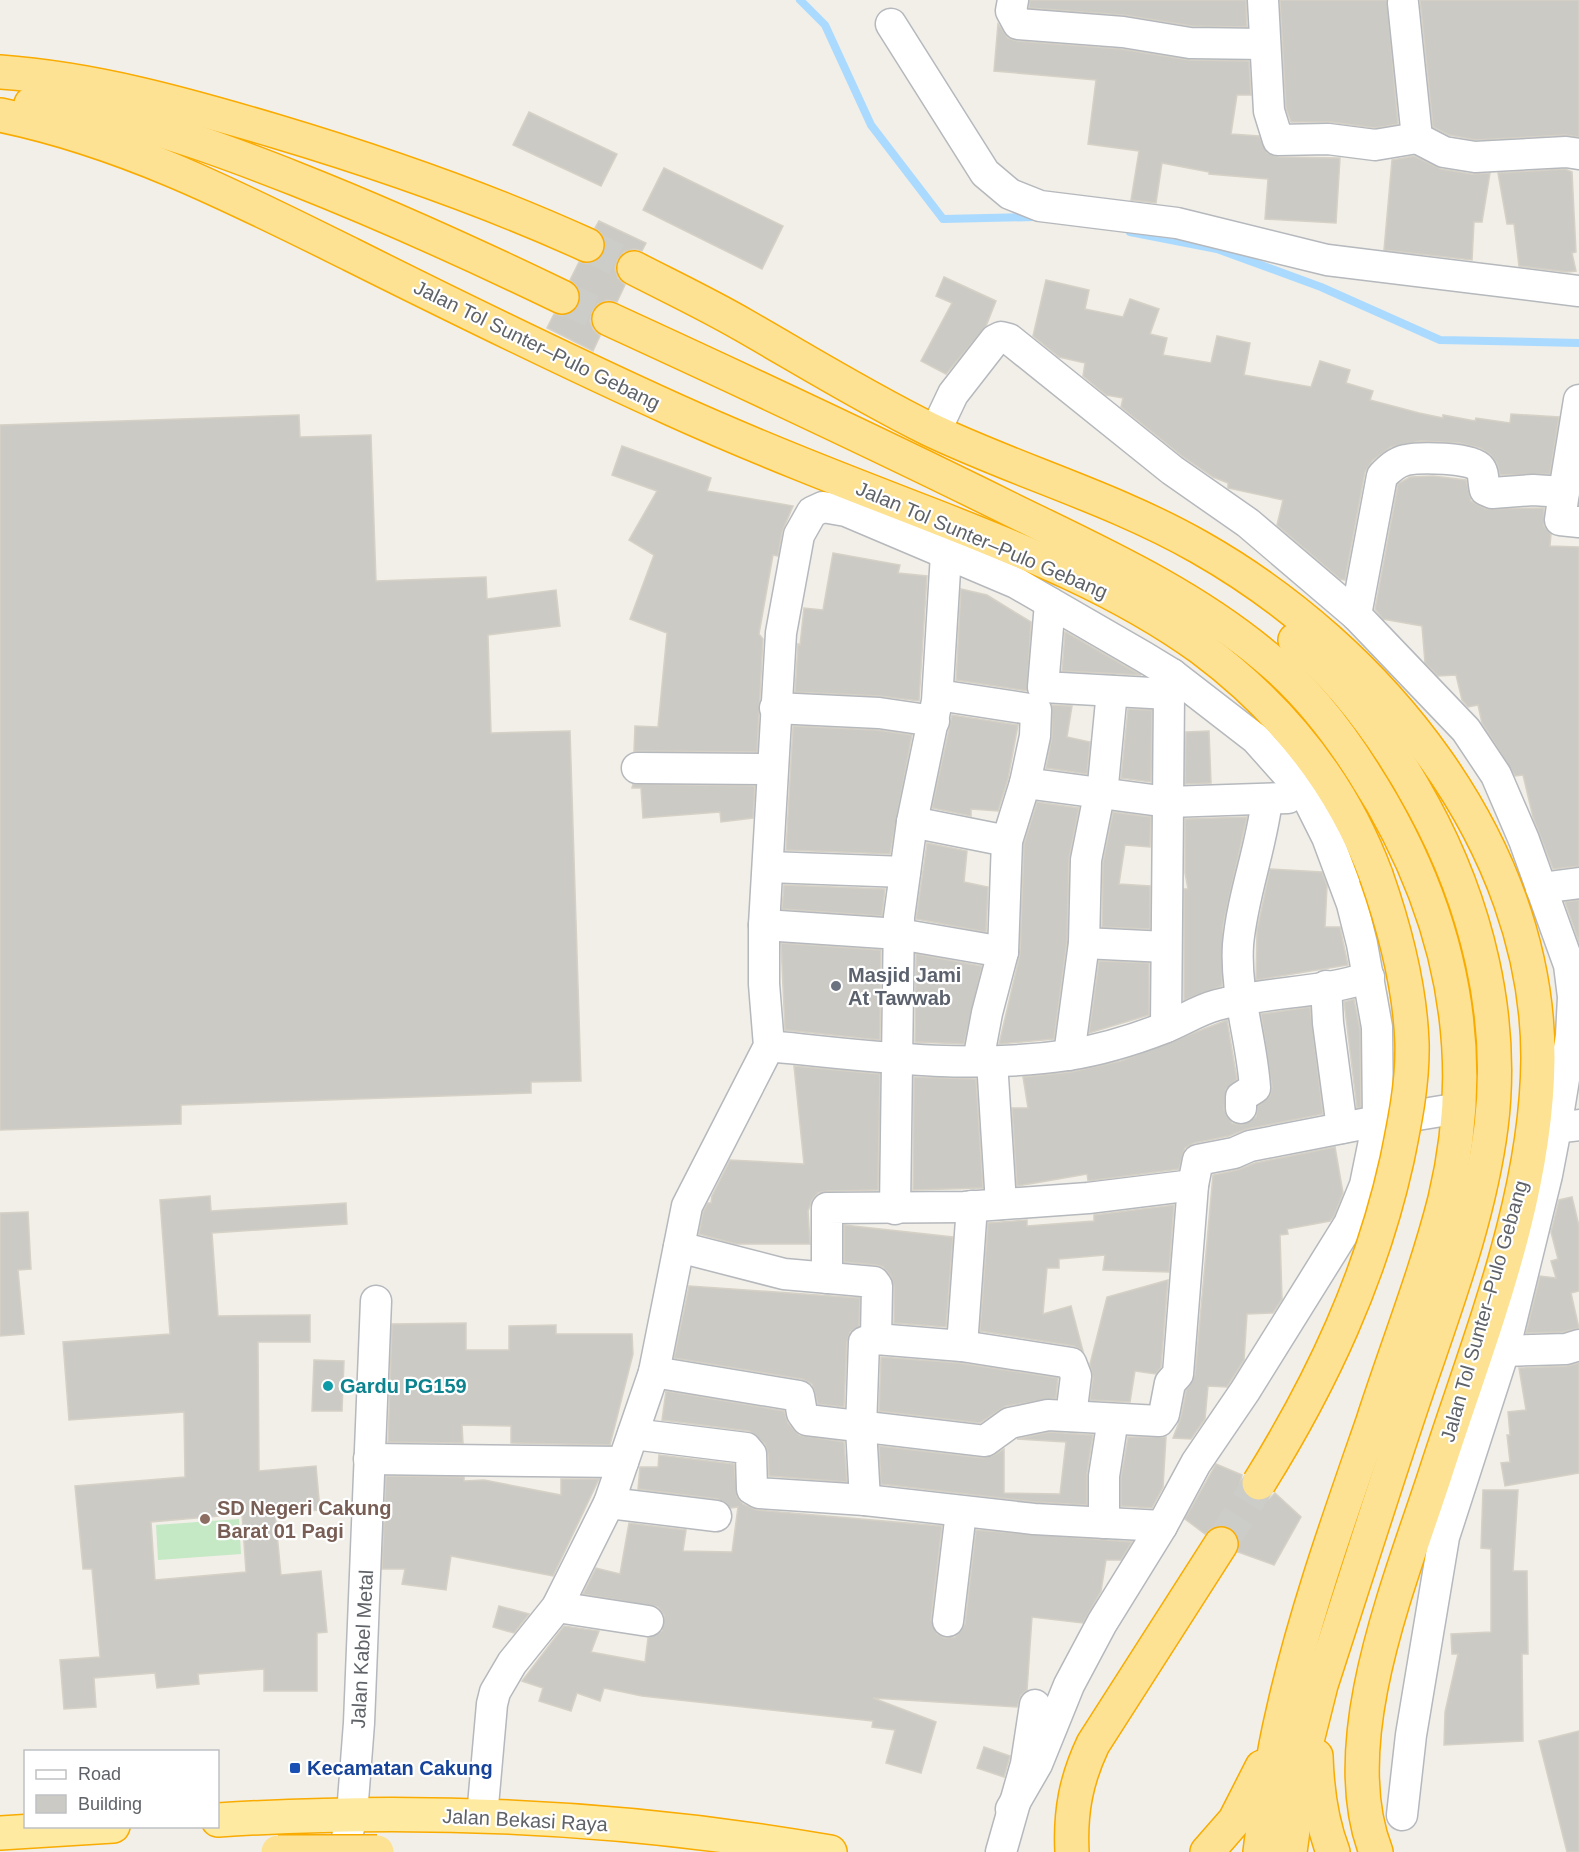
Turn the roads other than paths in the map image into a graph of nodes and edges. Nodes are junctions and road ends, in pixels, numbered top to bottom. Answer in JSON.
{"nodes":[{"id":1,"x":1013,"y":0,"type":"edge"},
{"id":2,"x":1263,"y":0,"type":"edge"},
{"id":3,"x":1403,"y":3,"type":"dead end"},
{"id":4,"x":891,"y":24,"type":"dead end"},
{"id":5,"x":1265,"y":44,"type":"junction"},
{"id":6,"x":0,"y":72,"type":"edge"},
{"id":7,"x":0,"y":102,"type":"edge"},
{"id":8,"x":0,"y":116,"type":"edge"},
{"id":9,"x":1417,"y":138,"type":"junction"},
{"id":10,"x":1579,"y":154,"type":"edge"},
{"id":11,"x":588,"y":245,"type":"tunnel mouth"},
{"id":12,"x":634,"y":268,"type":"tunnel mouth"},
{"id":13,"x":1579,"y":291,"type":"edge"},
{"id":14,"x":562,"y":297,"type":"tunnel mouth"},
{"id":15,"x":609,"y":319,"type":"tunnel mouth"},
{"id":16,"x":1579,"y":400,"type":"edge"},
{"id":17,"x":935,"y":432,"type":"junction"},
{"id":18,"x":1564,"y":492,"type":"junction"},
{"id":19,"x":1094,"y":498,"type":"junction"},
{"id":20,"x":1579,"y":522,"type":"edge"},
{"id":21,"x":946,"y":554,"type":"junction"},
{"id":22,"x":1050,"y":603,"type":"junction"},
{"id":23,"x":1356,"y":615,"type":"junction"},
{"id":24,"x":1170,"y":684,"type":"junction"},
{"id":25,"x":1112,"y":691,"type":"junction"},
{"id":26,"x":776,"y":708,"type":"junction"},
{"id":27,"x":936,"y":708,"type":"junction"},
{"id":28,"x":637,"y":768,"type":"dead end"},
{"id":29,"x":772,"y":769,"type":"junction"},
{"id":30,"x":1025,"y":783,"type":"junction"},
{"id":31,"x":1102,"y":795,"type":"junction"},
{"id":32,"x":1306,"y":795,"type":"junction"},
{"id":33,"x":1267,"y":800,"type":"junction"},
{"id":34,"x":1167,"y":802,"type":"junction"},
{"id":35,"x":912,"y":822,"type":"junction"},
{"id":36,"x":1007,"y":841,"type":"junction"},
{"id":37,"x":768,"y":867,"type":"junction"},
{"id":38,"x":905,"y":872,"type":"junction"},
{"id":39,"x":1579,"y":883,"type":"edge"},
{"id":40,"x":1541,"y":888,"type":"junction"},
{"id":41,"x":764,"y":925,"type":"junction"},
{"id":42,"x":899,"y":934,"type":"junction"},
{"id":43,"x":1084,"y":943,"type":"junction"},
{"id":44,"x":1166,"y":947,"type":"junction"},
{"id":45,"x":1003,"y":952,"type":"junction"},
{"id":46,"x":1574,"y":965,"type":"edge"},
{"id":47,"x":1369,"y":977,"type":"junction"},
{"id":48,"x":1326,"y":986,"type":"junction"},
{"id":49,"x":1240,"y":1000,"type":"junction"},
{"id":50,"x":1167,"y":1027,"type":"junction"},
{"id":51,"x":769,"y":1046,"type":"junction"},
{"id":52,"x":1069,"y":1055,"type":"junction"},
{"id":53,"x":896,"y":1058,"type":"junction"},
{"id":54,"x":985,"y":1061,"type":"junction"},
{"id":55,"x":1240,"y":1108,"type":"dead end"},
{"id":56,"x":1460,"y":1108,"type":"junction"},
{"id":57,"x":1396,"y":1118,"type":"junction"},
{"id":58,"x":1567,"y":1126,"type":"edge"},
{"id":59,"x":1342,"y":1128,"type":"junction"},
{"id":60,"x":1193,"y":1185,"type":"junction"},
{"id":61,"x":986,"y":1205,"type":"junction"},
{"id":62,"x":895,"y":1209,"type":"junction"},
{"id":63,"x":679,"y":1247,"type":"junction"},
{"id":64,"x":827,"y":1278,"type":"junction"},
{"id":65,"x":376,"y":1301,"type":"dead end"},
{"id":66,"x":876,"y":1339,"type":"junction"},
{"id":67,"x":962,"y":1346,"type":"junction"},
{"id":68,"x":1579,"y":1346,"type":"edge"},
{"id":69,"x":1504,"y":1351,"type":"junction"},
{"id":70,"x":654,"y":1372,"type":"junction"},
{"id":71,"x":1071,"y":1416,"type":"junction"},
{"id":72,"x":1113,"y":1419,"type":"junction"},
{"id":73,"x":861,"y":1428,"type":"junction"},
{"id":74,"x":633,"y":1434,"type":"junction"},
{"id":75,"x":369,"y":1459,"type":"junction"},
{"id":76,"x":623,"y":1462,"type":"junction"},
{"id":77,"x":1259,"y":1483,"type":"tunnel mouth"},
{"id":78,"x":865,"y":1500,"type":"junction"},
{"id":79,"x":609,"y":1503,"type":"junction"},
{"id":80,"x":961,"y":1512,"type":"junction"},
{"id":81,"x":717,"y":1516,"type":"dead end"},
{"id":82,"x":1104,"y":1522,"type":"junction"},
{"id":83,"x":1162,"y":1526,"type":"junction"},
{"id":84,"x":1221,"y":1544,"type":"tunnel mouth"},
{"id":85,"x":557,"y":1607,"type":"junction"},
{"id":86,"x":648,"y":1621,"type":"dead end"},
{"id":87,"x":948,"y":1621,"type":"dead end"},
{"id":88,"x":1321,"y":1685,"type":"junction"},
{"id":89,"x":1035,"y":1705,"type":"dead end"},
{"id":90,"x":1284,"y":1706,"type":"junction"},
{"id":91,"x":1011,"y":1809,"type":"junction"},
{"id":92,"x":352,"y":1814,"type":"junction"},
{"id":93,"x":1402,"y":1815,"type":"dead end"},
{"id":94,"x":482,"y":1817,"type":"junction"},
{"id":95,"x":219,"y":1820,"type":"edge"},
{"id":96,"x":94,"y":1828,"type":"edge"},
{"id":97,"x":0,"y":1833,"type":"edge"},
{"id":98,"x":278,"y":1852,"type":"edge"},
{"id":99,"x":345,"y":1852,"type":"edge"},
{"id":100,"x":377,"y":1852,"type":"edge"},
{"id":101,"x":830,"y":1852,"type":"edge"},
{"id":102,"x":1001,"y":1852,"type":"edge"},
{"id":103,"x":1072,"y":1852,"type":"edge"},
{"id":104,"x":1207,"y":1852,"type":"edge"},
{"id":105,"x":1260,"y":1852,"type":"edge"},
{"id":106,"x":1290,"y":1852,"type":"edge"},
{"id":107,"x":1333,"y":1852,"type":"edge"},
{"id":108,"x":1376,"y":1852,"type":"edge"}],
"edges":[{"from":1,"to":5,"type":"street"},
{"from":2,"to":5,"type":"street"},
{"from":3,"to":9,"type":"street"},
{"from":4,"to":13,"type":"street"},
{"from":5,"to":9,"type":"street"},
{"from":6,"to":11,"type":"highway"},
{"from":7,"to":14,"type":"highway"},
{"from":8,"to":77,"type":"highway","name":"Jalan Tol Sunter–Pulo Gebang","bridge":true},
{"from":9,"to":10,"type":"street"},
{"from":12,"to":17,"type":"highway","name":"Jalan Tol Sunter–Pulo Gebang"},
{"from":15,"to":56,"type":"highway"},
{"from":16,"to":18,"type":"street"},
{"from":17,"to":19,"type":"highway","name":"Jalan Tol Sunter–Pulo Gebang"},
{"from":17,"to":23,"type":"street"},
{"from":18,"to":20,"type":"street"},
{"from":18,"to":23,"type":"street"},
{"from":19,"to":88,"type":"highway"},
{"from":19,"to":108,"type":"highway","name":"Jalan Tol Sunter–Pulo Gebang"},
{"from":21,"to":22,"type":"street"},
{"from":21,"to":26,"type":"street"},
{"from":21,"to":27,"type":"street"},
{"from":22,"to":24,"type":"street"},
{"from":22,"to":25,"type":"street"},
{"from":23,"to":40,"type":"street"},
{"from":24,"to":25,"type":"street"},
{"from":24,"to":32,"type":"street"},
{"from":24,"to":34,"type":"street"},
{"from":25,"to":31,"type":"street"},
{"from":26,"to":27,"type":"street"},
{"from":26,"to":29,"type":"street"},
{"from":27,"to":30,"type":"street"},
{"from":27,"to":35,"type":"street"},
{"from":28,"to":29,"type":"street"},
{"from":29,"to":37,"type":"street"},
{"from":30,"to":31,"type":"street"},
{"from":30,"to":36,"type":"street"},
{"from":31,"to":34,"type":"street"},
{"from":31,"to":43,"type":"street"},
{"from":32,"to":33,"type":"street"},
{"from":32,"to":47,"type":"street"},
{"from":33,"to":34,"type":"street"},
{"from":33,"to":49,"type":"street"},
{"from":34,"to":44,"type":"street"},
{"from":35,"to":36,"type":"street"},
{"from":35,"to":38,"type":"street"},
{"from":36,"to":45,"type":"street"},
{"from":37,"to":38,"type":"street"},
{"from":37,"to":41,"type":"street"},
{"from":38,"to":42,"type":"street"},
{"from":39,"to":40,"type":"street"},
{"from":40,"to":46,"type":"street"},
{"from":41,"to":42,"type":"street"},
{"from":41,"to":51,"type":"street"},
{"from":42,"to":45,"type":"street"},
{"from":42,"to":53,"type":"street"},
{"from":43,"to":44,"type":"street"},
{"from":43,"to":52,"type":"street"},
{"from":44,"to":50,"type":"street"},
{"from":45,"to":54,"type":"street"},
{"from":46,"to":58,"type":"street"},
{"from":47,"to":48,"type":"street"},
{"from":47,"to":57,"type":"street"},
{"from":48,"to":49,"type":"street"},
{"from":48,"to":59,"type":"street"},
{"from":49,"to":50,"type":"street"},
{"from":49,"to":55,"type":"street"},
{"from":50,"to":52,"type":"street"},
{"from":51,"to":53,"type":"street"},
{"from":51,"to":63,"type":"street"},
{"from":52,"to":54,"type":"street"},
{"from":53,"to":54,"type":"street"},
{"from":53,"to":62,"type":"street"},
{"from":54,"to":61,"type":"street"},
{"from":56,"to":57,"type":"street"},
{"from":56,"to":90,"type":"highway"},
{"from":57,"to":59,"type":"street"},
{"from":57,"to":83,"type":"street"},
{"from":58,"to":69,"type":"street"},
{"from":59,"to":60,"type":"street"},
{"from":60,"to":61,"type":"street"},
{"from":60,"to":72,"type":"street"},
{"from":61,"to":62,"type":"street"},
{"from":61,"to":67,"type":"street"},
{"from":62,"to":64,"type":"street"},
{"from":63,"to":64,"type":"street"},
{"from":63,"to":70,"type":"street"},
{"from":64,"to":66,"type":"street"},
{"from":65,"to":75,"type":"street","name":"Jalan Kabel Metal"},
{"from":66,"to":67,"type":"street"},
{"from":66,"to":73,"type":"street"},
{"from":67,"to":71,"type":"street"},
{"from":68,"to":69,"type":"street"},
{"from":69,"to":93,"type":"street"},
{"from":70,"to":73,"type":"street"},
{"from":70,"to":74,"type":"street"},
{"from":71,"to":72,"type":"street"},
{"from":71,"to":73,"type":"street"},
{"from":72,"to":82,"type":"street"},
{"from":73,"to":78,"type":"street"},
{"from":74,"to":76,"type":"street"},
{"from":74,"to":78,"type":"street"},
{"from":75,"to":76,"type":"street"},
{"from":75,"to":92,"type":"street","name":"Jalan Kabel Metal"},
{"from":76,"to":79,"type":"street"},
{"from":78,"to":80,"type":"street"},
{"from":79,"to":81,"type":"street"},
{"from":79,"to":85,"type":"street"},
{"from":80,"to":82,"type":"street"},
{"from":80,"to":87,"type":"street"},
{"from":82,"to":83,"type":"street"},
{"from":83,"to":91,"type":"street"},
{"from":84,"to":103,"type":"highway"},
{"from":85,"to":86,"type":"street"},
{"from":85,"to":94,"type":"street"},
{"from":88,"to":106,"type":"highway"},
{"from":88,"to":107,"type":"highway"},
{"from":89,"to":91,"type":"street"},
{"from":90,"to":104,"type":"highway"},
{"from":90,"to":105,"type":"highway"},
{"from":91,"to":102,"type":"street"},
{"from":92,"to":94,"type":"highway","name":"Jalan Bekasi Raya"},
{"from":92,"to":95,"type":"highway","name":"Jalan Bekasi Raya"},
{"from":92,"to":99,"type":"street","name":"Jalan Kabel Metal"},
{"from":94,"to":101,"type":"highway","name":"Jalan Bekasi Raya"},
{"from":96,"to":97,"type":"highway"},
{"from":98,"to":100,"type":"highway","bridge":true}]}
